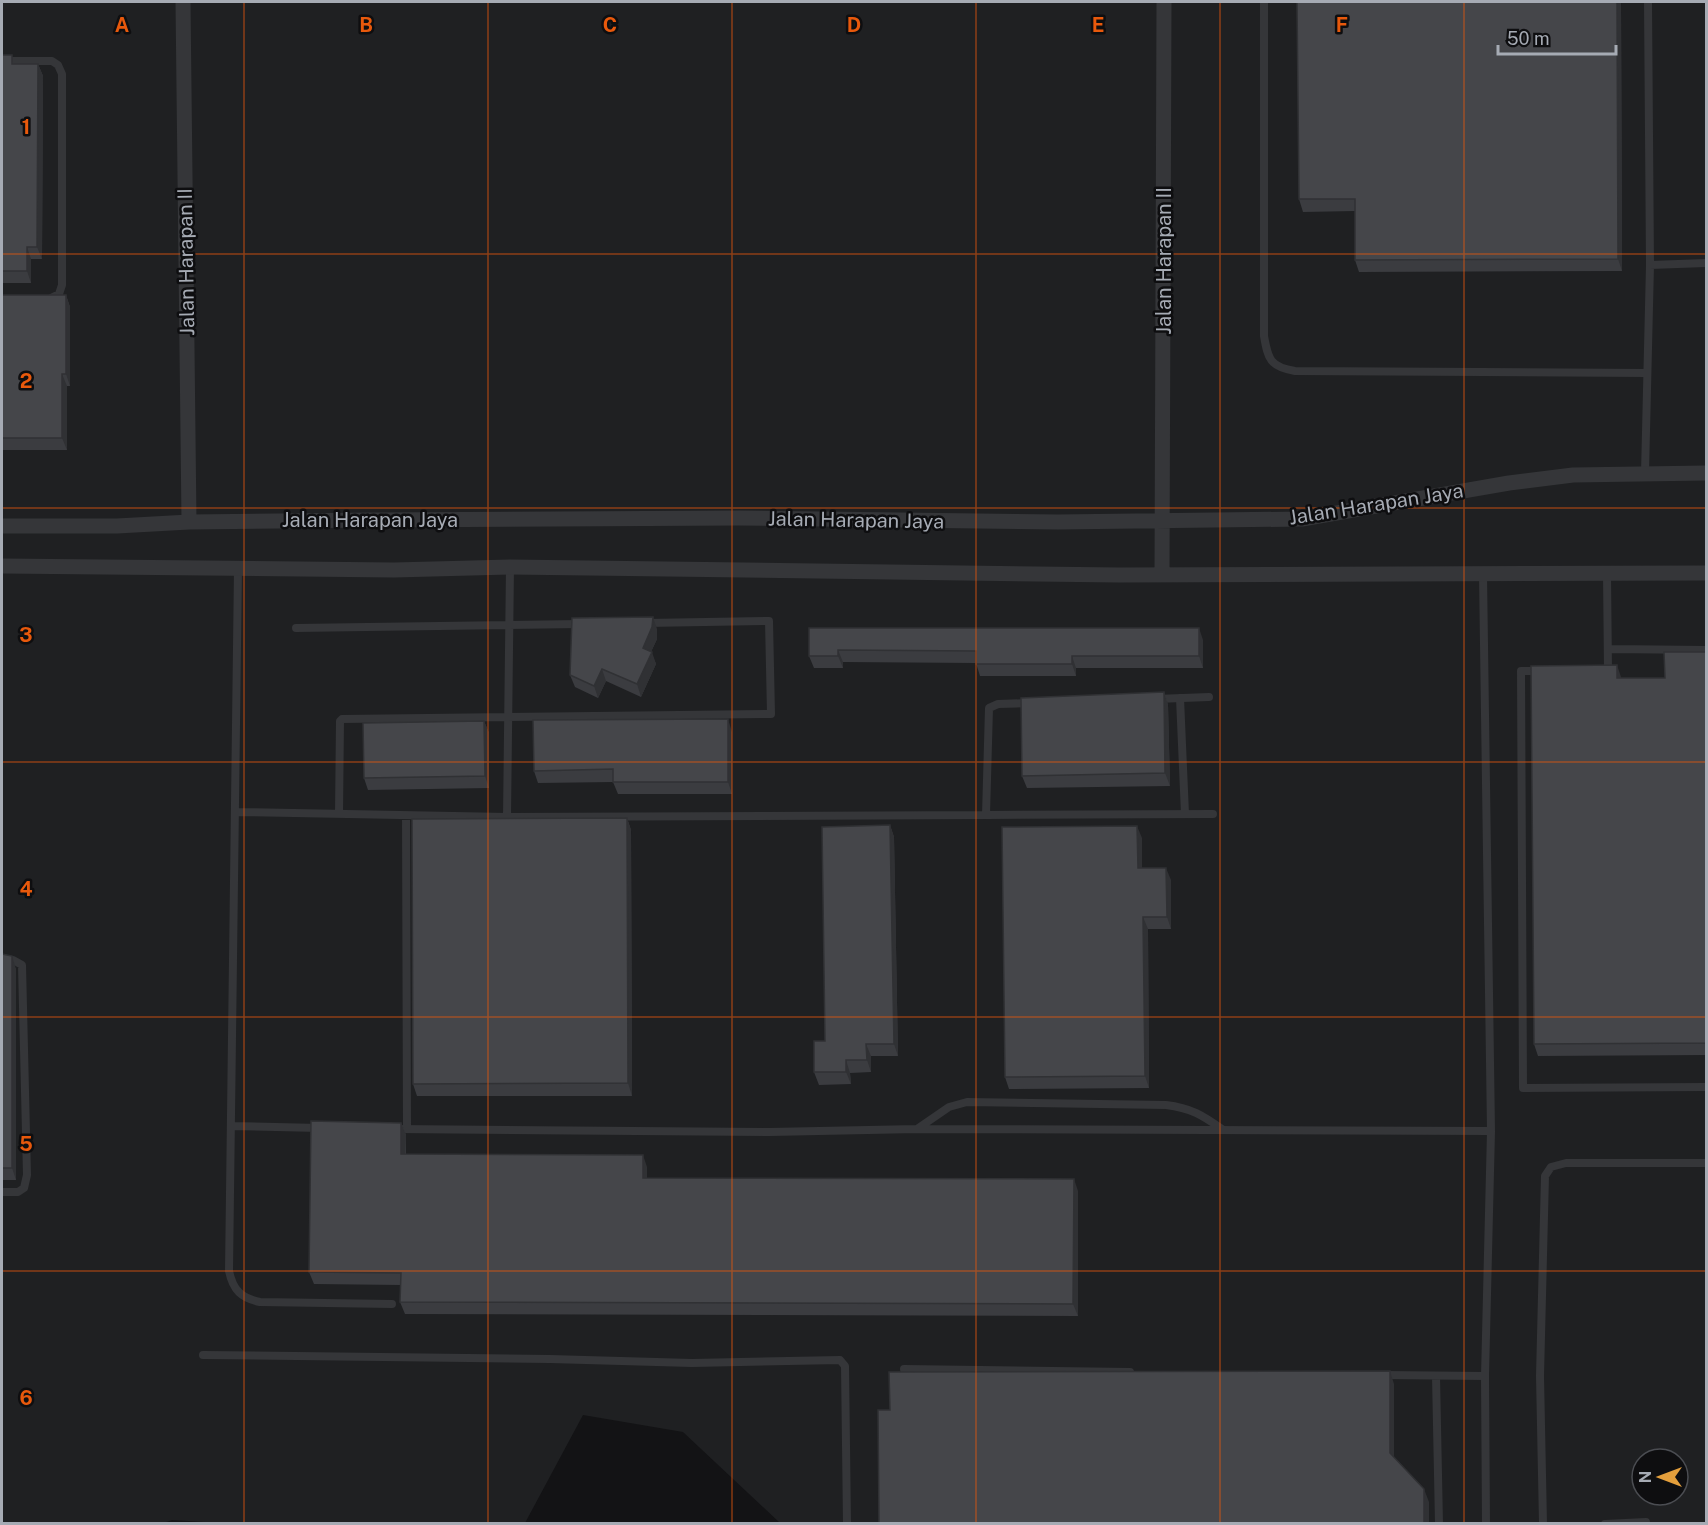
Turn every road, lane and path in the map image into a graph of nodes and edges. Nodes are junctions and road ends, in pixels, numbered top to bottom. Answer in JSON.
{"nodes":[{"id":1,"x":183,"y":2,"type":"edge"},
{"id":2,"x":1164,"y":2,"type":"edge"},
{"id":3,"x":1264,"y":2,"type":"edge"},
{"id":4,"x":1648,"y":2,"type":"edge"},
{"id":5,"x":2,"y":61,"type":"edge"},
{"id":6,"x":1707,"y":263,"type":"edge"},
{"id":7,"x":1650,"y":265,"type":"junction"},
{"id":8,"x":37,"y":299,"type":"edge"},
{"id":9,"x":1647,"y":373,"type":"junction"},
{"id":10,"x":1645,"y":473,"type":"junction"},
{"id":11,"x":1707,"y":473,"type":"edge"},
{"id":12,"x":1163,"y":521,"type":"junction"},
{"id":13,"x":189,"y":522,"type":"junction"},
{"id":14,"x":2,"y":526,"type":"edge"},
{"id":15,"x":2,"y":566,"type":"edge"},
{"id":16,"x":510,"y":567,"type":"junction"},
{"id":17,"x":238,"y":568,"type":"junction"},
{"id":18,"x":1707,"y":573,"type":"edge"},
{"id":19,"x":1162,"y":574,"type":"junction"},
{"id":20,"x":1607,"y":574,"type":"junction"},
{"id":21,"x":1483,"y":575,"type":"junction"},
{"id":22,"x":639,"y":623,"type":"edge"},
{"id":23,"x":591,"y":624,"type":"edge"},
{"id":24,"x":508,"y":625,"type":"junction"},
{"id":25,"x":296,"y":628,"type":"dead end"},
{"id":26,"x":1609,"y":649,"type":"junction"},
{"id":27,"x":1707,"y":650,"type":"edge"},
{"id":28,"x":1597,"y":670,"type":"edge"},
{"id":29,"x":1554,"y":671,"type":"edge"},
{"id":30,"x":1209,"y":697,"type":"dead end"},
{"id":31,"x":1180,"y":698,"type":"junction"},
{"id":32,"x":1146,"y":699,"type":"edge"},
{"id":33,"x":1043,"y":702,"type":"edge"},
{"id":34,"x":509,"y":717,"type":"junction"},
{"id":35,"x":236,"y":812,"type":"junction"},
{"id":36,"x":339,"y":814,"type":"junction"},
{"id":37,"x":1185,"y":814,"type":"junction"},
{"id":38,"x":1213,"y":814,"type":"dead end"},
{"id":39,"x":986,"y":815,"type":"junction"},
{"id":40,"x":406,"y":816,"type":"junction"},
{"id":41,"x":507,"y":817,"type":"junction"},
{"id":42,"x":2,"y":960,"type":"edge"},
{"id":43,"x":1707,"y":1087,"type":"edge"},
{"id":44,"x":231,"y":1126,"type":"junction"},
{"id":45,"x":325,"y":1128,"type":"edge"},
{"id":46,"x":383,"y":1129,"type":"edge"},
{"id":47,"x":407,"y":1129,"type":"junction"},
{"id":48,"x":917,"y":1129,"type":"junction"},
{"id":49,"x":1222,"y":1130,"type":"junction"},
{"id":50,"x":1491,"y":1131,"type":"junction"},
{"id":51,"x":1707,"y":1163,"type":"edge"},
{"id":52,"x":2,"y":1192,"type":"edge"},
{"id":53,"x":392,"y":1304,"type":"dead end"},
{"id":54,"x":203,"y":1355,"type":"dead end"},
{"id":55,"x":904,"y":1369,"type":"edge"},
{"id":56,"x":1141,"y":1372,"type":"edge"},
{"id":57,"x":1377,"y":1375,"type":"edge"},
{"id":58,"x":1436,"y":1376,"type":"junction"},
{"id":59,"x":1485,"y":1376,"type":"junction"},
{"id":60,"x":1646,"y":1522,"type":"dead end"},
{"id":61,"x":847,"y":1524,"type":"edge"},
{"id":62,"x":1438,"y":1524,"type":"edge"},
{"id":63,"x":1486,"y":1524,"type":"edge"},
{"id":64,"x":1543,"y":1524,"type":"edge"},
{"id":65,"x":1605,"y":1524,"type":"edge"}],
"edges":[{"from":1,"to":13,"type":"street","name":"Jalan Harapan II"},
{"from":2,"to":12,"type":"street","name":"Jalan Harapan II"},
{"from":3,"to":9,"type":"lane"},
{"from":4,"to":7,"type":"lane"},
{"from":5,"to":8,"type":"lane"},
{"from":6,"to":7,"type":"lane"},
{"from":7,"to":9,"type":"lane"},
{"from":9,"to":10,"type":"lane"},
{"from":10,"to":11,"type":"street","name":"Jalan Harapan Jaya"},
{"from":10,"to":12,"type":"street","name":"Jalan Harapan Jaya"},
{"from":12,"to":13,"type":"street","name":"Jalan Harapan Jaya"},
{"from":12,"to":19,"type":"street","name":"Jalan Harapan II"},
{"from":13,"to":14,"type":"street","name":"Jalan Harapan Jaya"},
{"from":15,"to":17,"type":"street"},
{"from":16,"to":17,"type":"street"},
{"from":16,"to":19,"type":"street"},
{"from":16,"to":24,"type":"lane"},
{"from":17,"to":35,"type":"lane"},
{"from":18,"to":20,"type":"street"},
{"from":19,"to":21,"type":"street"},
{"from":20,"to":21,"type":"street"},
{"from":20,"to":26,"type":"lane"},
{"from":21,"to":50,"type":"lane"},
{"from":22,"to":34,"type":"lane"},
{"from":23,"to":24,"type":"lane"},
{"from":24,"to":25,"type":"lane"},
{"from":24,"to":34,"type":"lane"},
{"from":26,"to":27,"type":"lane"},
{"from":26,"to":28,"type":"lane"},
{"from":29,"to":43,"type":"lane"},
{"from":30,"to":31,"type":"lane"},
{"from":31,"to":32,"type":"lane"},
{"from":31,"to":37,"type":"lane"},
{"from":33,"to":39,"type":"lane"},
{"from":34,"to":36,"type":"lane"},
{"from":34,"to":41,"type":"lane"},
{"from":35,"to":36,"type":"lane"},
{"from":35,"to":44,"type":"lane"},
{"from":36,"to":40,"type":"lane"},
{"from":37,"to":38,"type":"lane"},
{"from":37,"to":39,"type":"lane"},
{"from":39,"to":41,"type":"lane"},
{"from":40,"to":41,"type":"lane"},
{"from":40,"to":47,"type":"lane"},
{"from":42,"to":52,"type":"lane"},
{"from":44,"to":45,"type":"lane"},
{"from":44,"to":53,"type":"lane"},
{"from":46,"to":47,"type":"lane"},
{"from":47,"to":48,"type":"lane"},
{"from":48,"to":49,"type":"lane"},
{"from":48,"to":49,"type":"lane"},
{"from":49,"to":50,"type":"lane"},
{"from":50,"to":59,"type":"lane"},
{"from":51,"to":64,"type":"lane"},
{"from":54,"to":61,"type":"lane"},
{"from":55,"to":56,"type":"lane"},
{"from":57,"to":58,"type":"lane"},
{"from":58,"to":59,"type":"lane"},
{"from":58,"to":62,"type":"lane"},
{"from":59,"to":63,"type":"lane"},
{"from":60,"to":65,"type":"lane"}]}
